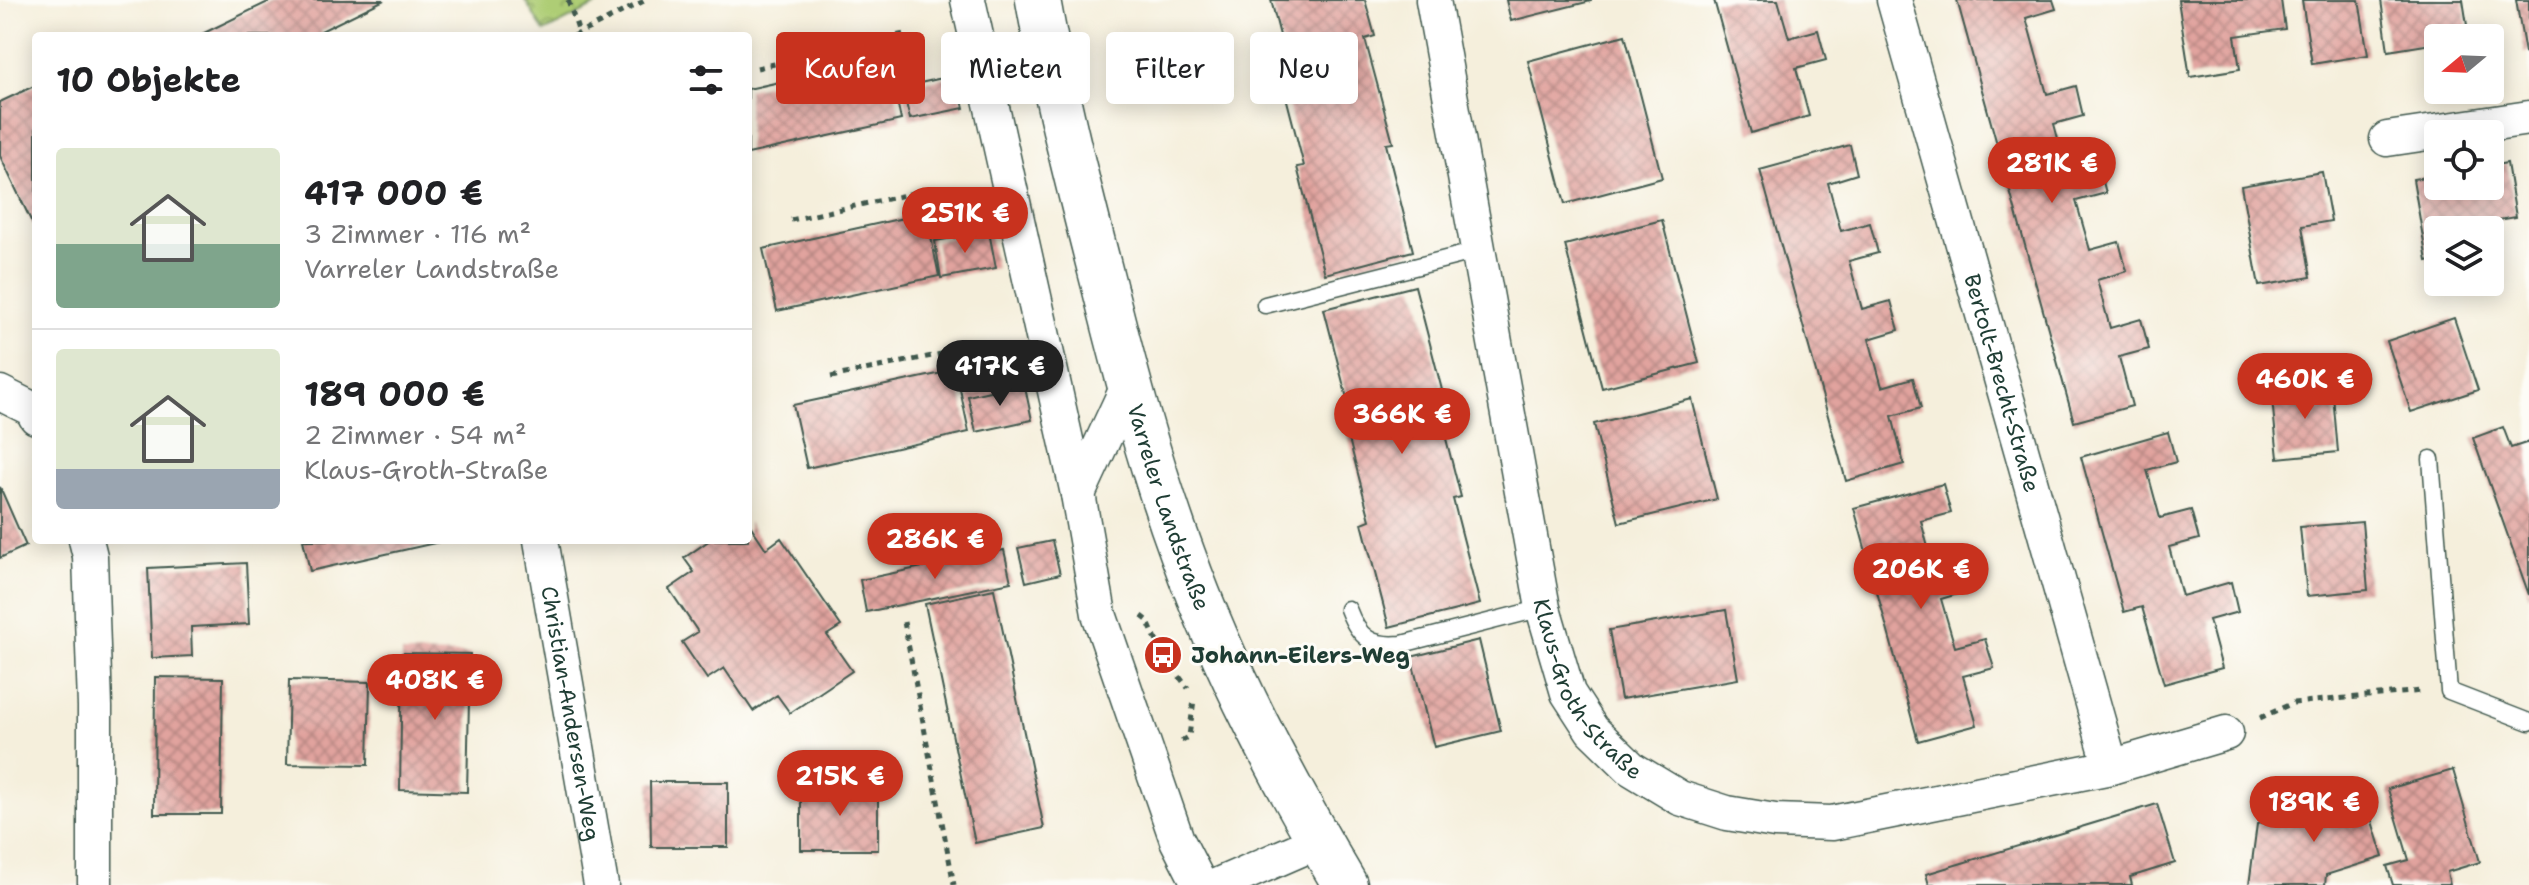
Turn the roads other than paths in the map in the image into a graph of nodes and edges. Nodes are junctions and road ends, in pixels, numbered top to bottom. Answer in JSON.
{"nodes":[{"id":1,"x":968,"y":0,"type":"edge"},
{"id":2,"x":1038,"y":0,"type":"edge"},
{"id":3,"x":1433,"y":0,"type":"edge"},
{"id":4,"x":1894,"y":0,"type":"edge"},
{"id":5,"x":2529,"y":118,"type":"edge"},
{"id":6,"x":2387,"y":139,"type":"dead end"},
{"id":7,"x":1477,"y":251,"type":"junction"},
{"id":8,"x":1265,"y":305,"type":"dead end"},
{"id":9,"x":1129,"y":384,"type":"junction"},
{"id":10,"x":0,"y":393,"type":"edge"},
{"id":11,"x":32,"y":409,"type":"edge"},
{"id":12,"x":2431,"y":459,"type":"dead end"},
{"id":13,"x":1078,"y":494,"type":"junction"},
{"id":14,"x":87,"y":544,"type":"edge"},
{"id":15,"x":542,"y":544,"type":"edge"},
{"id":16,"x":1543,"y":608,"type":"junction"},
{"id":17,"x":1348,"y":609,"type":"dead end"},
{"id":18,"x":2529,"y":722,"type":"edge"},
{"id":19,"x":2226,"y":733,"type":"road end"},
{"id":20,"x":2111,"y":767,"type":"junction"},
{"id":21,"x":1319,"y":841,"type":"junction"},
{"id":22,"x":95,"y":885,"type":"edge"},
{"id":23,"x":601,"y":885,"type":"edge"},
{"id":24,"x":1200,"y":885,"type":"edge"},
{"id":25,"x":1218,"y":885,"type":"edge"},
{"id":26,"x":1345,"y":885,"type":"edge"}],
"edges":[{"from":1,"to":13,"type":"street"},
{"from":2,"to":9,"type":"main road","name":"Varreler Landstraße"},
{"from":3,"to":7,"type":"street","name":"Klaus-Groth-Straße"},
{"from":4,"to":20,"type":"street","name":"Bertolt-Brecht-Straße"},
{"from":5,"to":6,"type":"street"},
{"from":7,"to":8,"type":"lane"},
{"from":7,"to":16,"type":"street","name":"Klaus-Groth-Straße"},
{"from":9,"to":13,"type":"street","name":"Varreler Landstraße"},
{"from":9,"to":21,"type":"main road","name":"Varreler Landstraße"},
{"from":10,"to":11,"type":"street"},
{"from":12,"to":18,"type":"lane"},
{"from":13,"to":24,"type":"street"},
{"from":14,"to":22,"type":"street"},
{"from":15,"to":23,"type":"street","name":"Christian-Andersen-Weg"},
{"from":16,"to":17,"type":"lane"},
{"from":16,"to":20,"type":"street","name":"Klaus-Groth-Straße"},
{"from":19,"to":20,"type":"street","name":"Klaus-Groth-Straße"},
{"from":21,"to":25,"type":"street"},
{"from":21,"to":26,"type":"main road","name":"Varreler Landstraße"}]}
